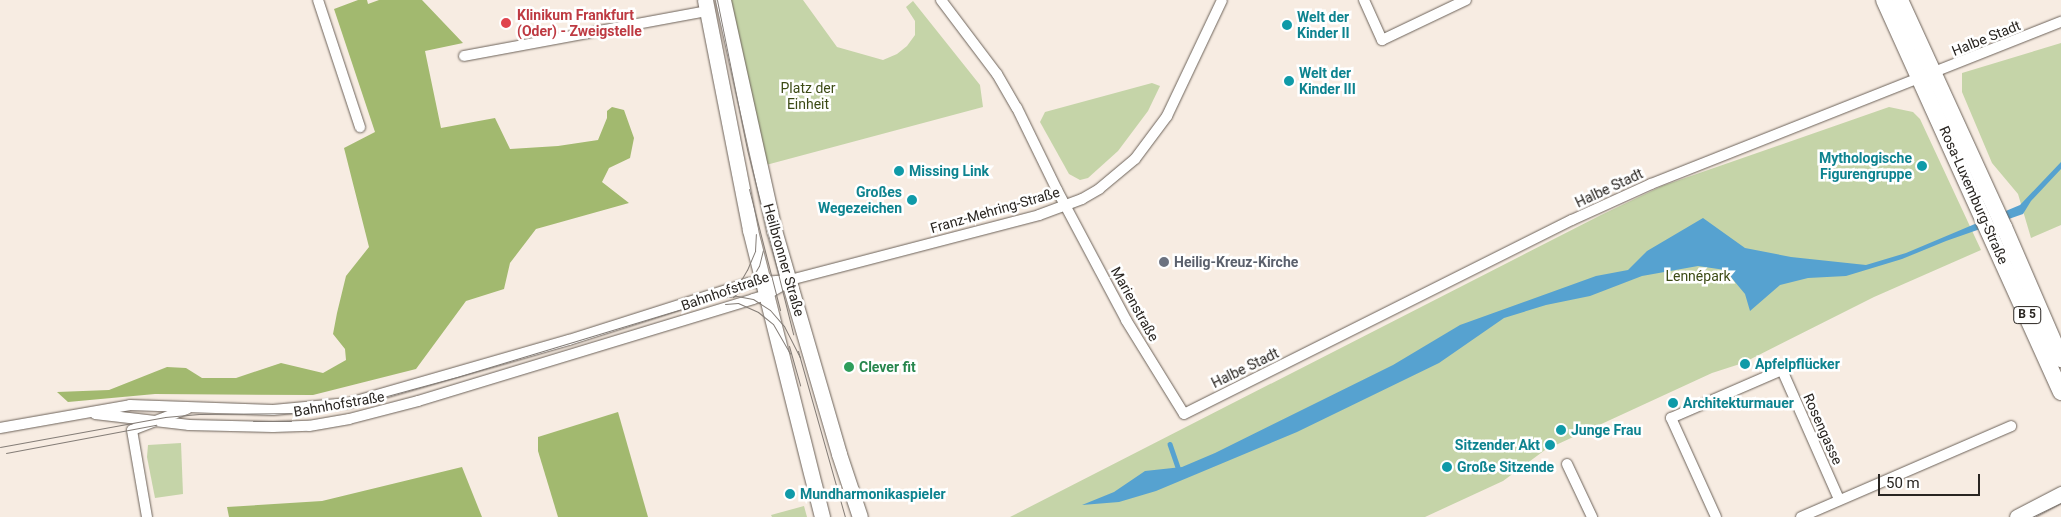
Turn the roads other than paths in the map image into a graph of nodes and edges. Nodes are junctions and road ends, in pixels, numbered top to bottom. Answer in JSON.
{"nodes":[{"id":1,"x":318,"y":0,"type":"edge"},
{"id":2,"x":723,"y":0,"type":"edge"},
{"id":3,"x":941,"y":0,"type":"edge"},
{"id":4,"x":1222,"y":0,"type":"edge"},
{"id":5,"x":1364,"y":0,"type":"edge"},
{"id":6,"x":1466,"y":0,"type":"edge"},
{"id":7,"x":1884,"y":0,"type":"edge"},
{"id":8,"x":1900,"y":0,"type":"edge"},
{"id":9,"x":706,"y":5,"type":"edge"},
{"id":10,"x":2061,"y":22,"type":"edge"},
{"id":11,"x":464,"y":56,"type":"dead end"},
{"id":12,"x":1927,"y":76,"type":"junction"},
{"id":13,"x":360,"y":127,"type":"dead end"},
{"id":14,"x":1065,"y":205,"type":"junction"},
{"id":15,"x":2000,"y":236,"type":"junction"},
{"id":16,"x":790,"y":280,"type":"junction"},
{"id":17,"x":764,"y":288,"type":"junction"},
{"id":18,"x":2061,"y":359,"type":"edge"},
{"id":19,"x":2061,"y":392,"type":"edge"},
{"id":20,"x":192,"y":407,"type":"junction"},
{"id":21,"x":85,"y":413,"type":"junction"},
{"id":22,"x":1184,"y":414,"type":"joint"},
{"id":23,"x":154,"y":422,"type":"junction"},
{"id":24,"x":2011,"y":426,"type":"dead end"},
{"id":25,"x":0,"y":428,"type":"edge"},
{"id":26,"x":1567,"y":464,"type":"dead end"},
{"id":27,"x":2061,"y":494,"type":"edge"},
{"id":28,"x":1839,"y":500,"type":"junction"},
{"id":29,"x":147,"y":517,"type":"edge"},
{"id":30,"x":822,"y":517,"type":"edge"},
{"id":31,"x":860,"y":517,"type":"edge"},
{"id":32,"x":1592,"y":517,"type":"edge"},
{"id":33,"x":1716,"y":517,"type":"edge"},
{"id":34,"x":1801,"y":517,"type":"edge"},
{"id":35,"x":2017,"y":517,"type":"edge"}],
"edges":[{"from":1,"to":13,"type":"street"},
{"from":2,"to":16,"type":"street","name":"Heilbronner Straße"},
{"from":3,"to":14,"type":"street","name":"Marienstraße"},
{"from":4,"to":14,"type":"street","name":"Franz-Mehring-Straße"},
{"from":5,"to":6,"type":"street"},
{"from":7,"to":12,"type":"main road","name":"Rosa-Luxemburg-Straße","number":"B 5"},
{"from":8,"to":12,"type":"main road","name":"Rosa-Luxemburg-Straße","number":"B 5"},
{"from":9,"to":11,"type":"street"},
{"from":9,"to":17,"type":"street","name":"Heilbronner Straße"},
{"from":10,"to":12,"type":"street","name":"Halbe Stadt"},
{"from":12,"to":15,"type":"main road","name":"Rosa-Luxemburg-Straße","number":"B 5"},
{"from":12,"to":22,"type":"street","name":"Halbe Stadt"},
{"from":14,"to":16,"type":"street","name":"Franz-Mehring-Straße"},
{"from":14,"to":22,"type":"street","name":"Marienstraße"},
{"from":15,"to":18,"type":"main road","name":"Rosa-Luxemburg-Straße","number":"B 5"},
{"from":15,"to":19,"type":"main road","name":"Rosa-Luxemburg-Straße","number":"B 5"},
{"from":16,"to":17,"type":"street","name":"Bahnhofstraße"},
{"from":16,"to":31,"type":"street","name":"Heilbronner Straße"},
{"from":17,"to":20,"type":"street","name":"Bahnhofstraße"},
{"from":17,"to":23,"type":"street","name":"Bahnhofstraße"},
{"from":17,"to":30,"type":"street","name":"Heilbronner Straße"},
{"from":20,"to":21,"type":"street","name":"Bahnhofstraße"},
{"from":20,"to":23,"type":"street","name":"Bahnhofstraße"},
{"from":21,"to":23,"type":"street","name":"Bahnhofstraße"},
{"from":21,"to":25,"type":"street","name":"Bahnhofstraße"},
{"from":23,"to":29,"type":"street","name":"Bahnhofstraße"},
{"from":24,"to":28,"type":"street"},
{"from":26,"to":32,"type":"street"},
{"from":27,"to":35,"type":"street"},
{"from":28,"to":33,"type":"street","name":"Rosengasse"},
{"from":28,"to":34,"type":"street"}]}
